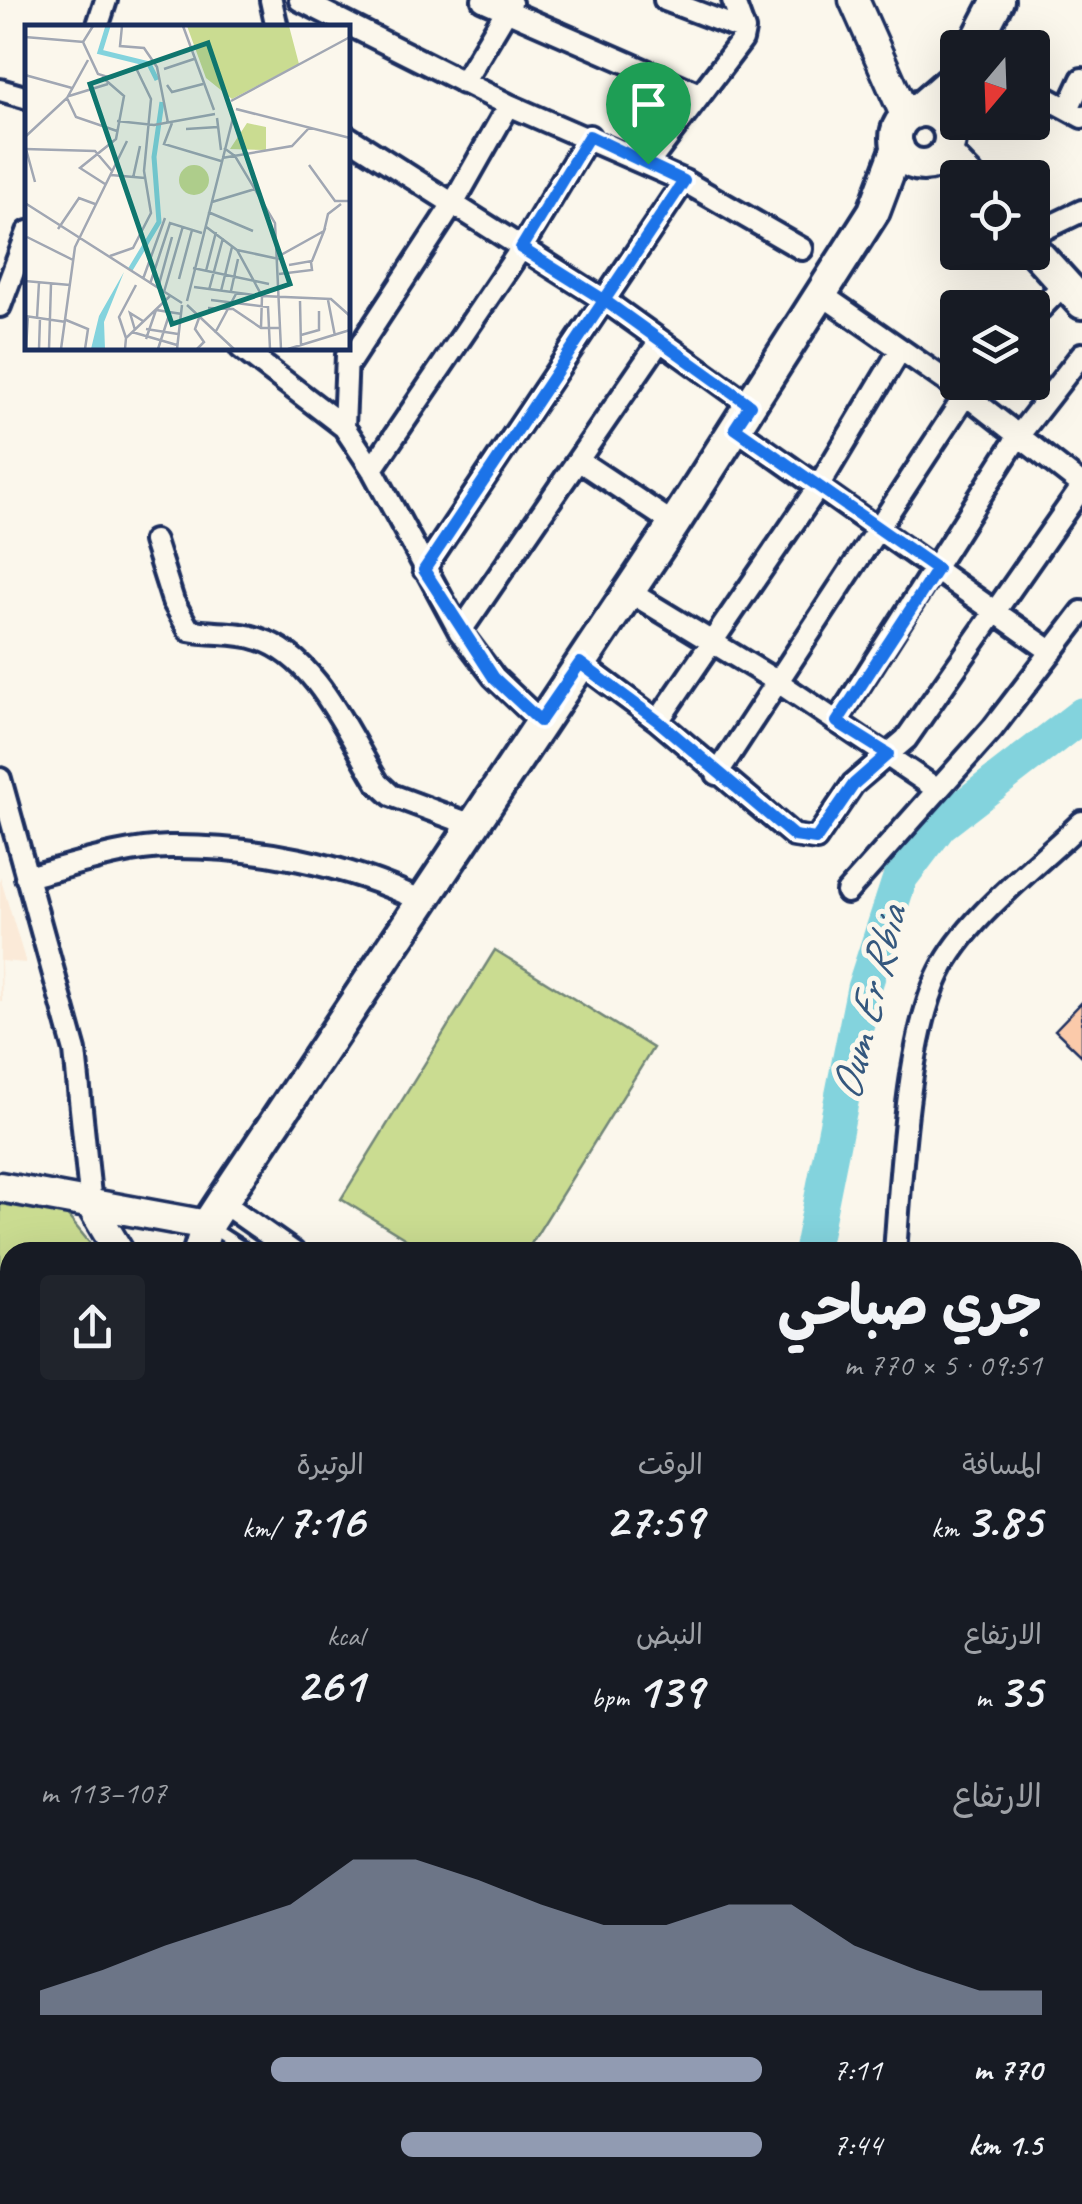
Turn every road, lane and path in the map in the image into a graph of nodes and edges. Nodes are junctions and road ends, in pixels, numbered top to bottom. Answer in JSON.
{"nodes":[{"id":1,"x":106,"y":0,"type":"edge"},
{"id":2,"x":272,"y":0,"type":"edge"},
{"id":3,"x":300,"y":0,"type":"edge"},
{"id":4,"x":483,"y":0,"type":"edge"},
{"id":5,"x":665,"y":0,"type":"edge"},
{"id":6,"x":733,"y":0,"type":"edge"},
{"id":7,"x":854,"y":0,"type":"edge"},
{"id":8,"x":998,"y":0,"type":"edge"},
{"id":9,"x":510,"y":6,"type":"edge"},
{"id":10,"x":98,"y":25,"type":"edge"},
{"id":11,"x":276,"y":25,"type":"edge"},
{"id":12,"x":349,"y":25,"type":"edge"},
{"id":13,"x":350,"y":25,"type":"edge"},
{"id":14,"x":744,"y":30,"type":"junction"},
{"id":15,"x":982,"y":30,"type":"edge"},
{"id":16,"x":1082,"y":78,"type":"edge"},
{"id":17,"x":464,"y":83,"type":"junction"},
{"id":18,"x":0,"y":90,"type":"edge"},
{"id":19,"x":940,"y":91,"type":"edge"},
{"id":20,"x":699,"y":94,"type":"junction"},
{"id":21,"x":25,"y":97,"type":"edge"},
{"id":22,"x":1050,"y":100,"type":"edge"},
{"id":23,"x":509,"y":105,"type":"junction"},
{"id":24,"x":1075,"y":113,"type":"edge"},
{"id":25,"x":910,"y":115,"type":"junction"},
{"id":26,"x":589,"y":136,"type":"junction"},
{"id":27,"x":350,"y":138,"type":"edge"},
{"id":28,"x":942,"y":140,"type":"edge"},
{"id":29,"x":898,"y":148,"type":"junction"},
{"id":30,"x":939,"y":149,"type":"junction"},
{"id":31,"x":950,"y":160,"type":"edge"},
{"id":32,"x":648,"y":164,"type":"junction"},
{"id":33,"x":684,"y":181,"type":"junction"},
{"id":34,"x":453,"y":204,"type":"junction"},
{"id":35,"x":874,"y":210,"type":"junction"},
{"id":36,"x":1082,"y":211,"type":"edge"},
{"id":37,"x":1050,"y":226,"type":"edge"},
{"id":38,"x":25,"y":239,"type":"edge"},
{"id":39,"x":521,"y":248,"type":"junction"},
{"id":40,"x":802,"y":249,"type":"dead end"},
{"id":41,"x":8,"y":264,"type":"edge"},
{"id":42,"x":1050,"y":268,"type":"edge"},
{"id":43,"x":1073,"y":293,"type":"edge"},
{"id":44,"x":821,"y":294,"type":"junction"},
{"id":45,"x":604,"y":300,"type":"junction"},
{"id":46,"x":0,"y":306,"type":"edge"},
{"id":47,"x":1050,"y":306,"type":"edge"},
{"id":48,"x":658,"y":342,"type":"junction"},
{"id":49,"x":244,"y":350,"type":"edge"},
{"id":50,"x":900,"y":350,"type":"junction"},
{"id":51,"x":1082,"y":354,"type":"edge"},
{"id":52,"x":347,"y":356,"type":"edge"},
{"id":53,"x":940,"y":372,"type":"edge"},
{"id":54,"x":961,"y":400,"type":"edge"},
{"id":55,"x":982,"y":400,"type":"edge"},
{"id":56,"x":743,"y":417,"type":"junction"},
{"id":57,"x":344,"y":427,"type":"junction"},
{"id":58,"x":1019,"y":435,"type":"junction"},
{"id":59,"x":578,"y":460,"type":"junction"},
{"id":60,"x":372,"y":470,"type":"junction"},
{"id":61,"x":1082,"y":486,"type":"edge"},
{"id":62,"x":818,"y":487,"type":"junction"},
{"id":63,"x":674,"y":524,"type":"junction"},
{"id":64,"x":880,"y":527,"type":"junction"},
{"id":65,"x":154,"y":542,"type":"dead end"},
{"id":66,"x":937,"y":569,"type":"junction"},
{"id":67,"x":424,"y":570,"type":"junction"},
{"id":68,"x":628,"y":592,"type":"junction"},
{"id":69,"x":998,"y":612,"type":"junction"},
{"id":70,"x":1082,"y":612,"type":"edge"},
{"id":71,"x":460,"y":632,"type":"junction"},
{"id":72,"x":714,"y":646,"type":"junction"},
{"id":73,"x":1052,"y":652,"type":"junction"},
{"id":74,"x":580,"y":663,"type":"junction"},
{"id":75,"x":778,"y":682,"type":"junction"},
{"id":76,"x":540,"y":721,"type":"junction"},
{"id":77,"x":658,"y":721,"type":"junction"},
{"id":78,"x":837,"y":722,"type":"junction"},
{"id":79,"x":888,"y":754,"type":"junction"},
{"id":80,"x":717,"y":774,"type":"junction"},
{"id":81,"x":0,"y":779,"type":"edge"},
{"id":82,"x":938,"y":790,"type":"junction"},
{"id":83,"x":1082,"y":822,"type":"edge"},
{"id":84,"x":472,"y":825,"type":"junction"},
{"id":85,"x":26,"y":877,"type":"junction"},
{"id":86,"x":847,"y":892,"type":"dead end"},
{"id":87,"x":422,"y":901,"type":"junction"},
{"id":88,"x":0,"y":1187,"type":"edge"},
{"id":89,"x":91,"y":1205,"type":"junction"},
{"id":90,"x":209,"y":1227,"type":"edge"},
{"id":91,"x":113,"y":1242,"type":"edge"},
{"id":92,"x":233,"y":1242,"type":"edge"},
{"id":93,"x":259,"y":1242,"type":"edge"},
{"id":94,"x":896,"y":1242,"type":"edge"}],
"edges":[{"from":1,"to":10,"type":"street"},
{"from":2,"to":11,"type":"street"},
{"from":3,"to":12,"type":"street"},
{"from":4,"to":9,"type":"street"},
{"from":5,"to":14,"type":"street"},
{"from":6,"to":14,"type":"street"},
{"from":7,"to":25,"type":"street"},
{"from":8,"to":15,"type":"main road"},
{"from":9,"to":17,"type":"street"},
{"from":9,"to":20,"type":"street"},
{"from":13,"to":17,"type":"street"},
{"from":14,"to":20,"type":"street"},
{"from":16,"to":24,"type":"street"},
{"from":17,"to":23,"type":"street"},
{"from":18,"to":21,"type":"street"},
{"from":19,"to":25,"type":"main road"},
{"from":20,"to":32,"type":"street"},
{"from":22,"to":24,"type":"street"},
{"from":23,"to":26,"type":"street"},
{"from":23,"to":34,"type":"street"},
{"from":25,"to":29,"type":"main road"},
{"from":25,"to":30,"type":"main road"},
{"from":26,"to":32,"type":"street"},
{"from":26,"to":39,"type":"street"},
{"from":27,"to":34,"type":"street"},
{"from":28,"to":30,"type":"main road"},
{"from":29,"to":30,"type":"main road"},
{"from":29,"to":35,"type":"main road"},
{"from":30,"to":31,"type":"main road"},
{"from":30,"to":35,"type":"main road"},
{"from":32,"to":33,"type":"street"},
{"from":33,"to":40,"type":"street"},
{"from":33,"to":45,"type":"street"},
{"from":34,"to":39,"type":"street"},
{"from":34,"to":52,"type":"street"},
{"from":35,"to":44,"type":"main road"},
{"from":36,"to":37,"type":"street"},
{"from":38,"to":41,"type":"street"},
{"from":39,"to":45,"type":"street"},
{"from":39,"to":60,"type":"street"},
{"from":41,"to":46,"type":"street"},
{"from":42,"to":43,"type":"main road"},
{"from":43,"to":47,"type":"street"},
{"from":44,"to":50,"type":"street"},
{"from":44,"to":56,"type":"main road"},
{"from":45,"to":48,"type":"street"},
{"from":45,"to":67,"type":"street"},
{"from":48,"to":56,"type":"street"},
{"from":48,"to":59,"type":"street"},
{"from":49,"to":57,"type":"street"},
{"from":50,"to":53,"type":"street"},
{"from":50,"to":62,"type":"street"},
{"from":51,"to":58,"type":"street"},
{"from":52,"to":57,"type":"street"},
{"from":54,"to":64,"type":"street"},
{"from":55,"to":58,"type":"street"},
{"from":56,"to":62,"type":"street"},
{"from":56,"to":63,"type":"main road"},
{"from":57,"to":60,"type":"street"},
{"from":58,"to":61,"type":"street"},
{"from":58,"to":66,"type":"street"},
{"from":59,"to":63,"type":"street"},
{"from":59,"to":71,"type":"street"},
{"from":60,"to":67,"type":"street"},
{"from":61,"to":69,"type":"street"},
{"from":62,"to":64,"type":"street"},
{"from":62,"to":72,"type":"street"},
{"from":63,"to":68,"type":"main road"},
{"from":64,"to":66,"type":"street"},
{"from":64,"to":75,"type":"street"},
{"from":65,"to":84,"type":"street"},
{"from":66,"to":69,"type":"street"},
{"from":66,"to":78,"type":"street"},
{"from":67,"to":71,"type":"street"},
{"from":68,"to":72,"type":"street"},
{"from":68,"to":74,"type":"main road"},
{"from":69,"to":73,"type":"street"},
{"from":69,"to":79,"type":"street"},
{"from":70,"to":73,"type":"street"},
{"from":71,"to":76,"type":"street"},
{"from":72,"to":75,"type":"street"},
{"from":72,"to":77,"type":"street"},
{"from":73,"to":82,"type":"street"},
{"from":74,"to":76,"type":"main road"},
{"from":74,"to":77,"type":"street"},
{"from":75,"to":78,"type":"street"},
{"from":75,"to":80,"type":"street"},
{"from":76,"to":84,"type":"main road"},
{"from":77,"to":80,"type":"street"},
{"from":78,"to":79,"type":"street"},
{"from":79,"to":80,"type":"street"},
{"from":79,"to":82,"type":"street"},
{"from":81,"to":85,"type":"street"},
{"from":82,"to":86,"type":"street"},
{"from":83,"to":94,"type":"street"},
{"from":84,"to":87,"type":"main road"},
{"from":85,"to":87,"type":"street"},
{"from":85,"to":89,"type":"street"},
{"from":87,"to":90,"type":"main road"},
{"from":88,"to":89,"type":"street"},
{"from":89,"to":90,"type":"street"},
{"from":89,"to":91,"type":"street"},
{"from":90,"to":92,"type":"lane"},
{"from":90,"to":93,"type":"street"}]}
